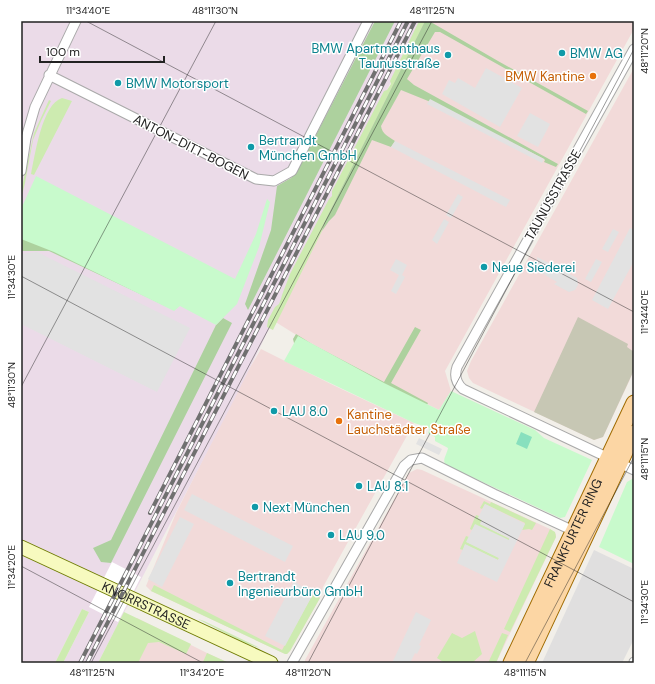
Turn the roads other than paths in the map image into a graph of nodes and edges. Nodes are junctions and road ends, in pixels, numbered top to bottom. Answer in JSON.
{"nodes":[{"id":1,"x":76,"y":21,"type":"edge"},
{"id":2,"x":368,"y":21,"type":"edge"},
{"id":3,"x":634,"y":49,"type":"edge"},
{"id":4,"x":50,"y":75,"type":"junction"},
{"id":5,"x":21,"y":171,"type":"edge"},
{"id":6,"x":634,"y":402,"type":"edge"},
{"id":7,"x":634,"y":432,"type":"edge"},
{"id":8,"x":614,"y":461,"type":"junction"},
{"id":9,"x":634,"y":470,"type":"edge"},
{"id":10,"x":579,"y":534,"type":"junction"},
{"id":11,"x":21,"y":547,"type":"edge"},
{"id":12,"x":271,"y":663,"type":"edge"},
{"id":13,"x":292,"y":663,"type":"edge"},
{"id":14,"x":511,"y":663,"type":"edge"},
{"id":15,"x":526,"y":663,"type":"edge"}],
"edges":[{"from":1,"to":4,"type":"street"},
{"from":2,"to":4,"type":"street","name":"ANTON-DITT-BOGEN"},
{"from":3,"to":8,"type":"street","name":"TAUNUSSTRASSE"},
{"from":4,"to":5,"type":"street"},
{"from":6,"to":8,"type":"main road","name":"FRANKFURTER RING"},
{"from":7,"to":8,"type":"main road","name":"FRANKFURTER RING"},
{"from":8,"to":9,"type":"street"},
{"from":8,"to":10,"type":"main road","name":"FRANKFURTER RING"},
{"from":10,"to":13,"type":"street"},
{"from":10,"to":14,"type":"main road","name":"FRANKFURTER RING"},
{"from":10,"to":15,"type":"main road","name":"FRANKFURTER RING"},
{"from":11,"to":12,"type":"street","name":"KNORRSTRASSE"}]}
